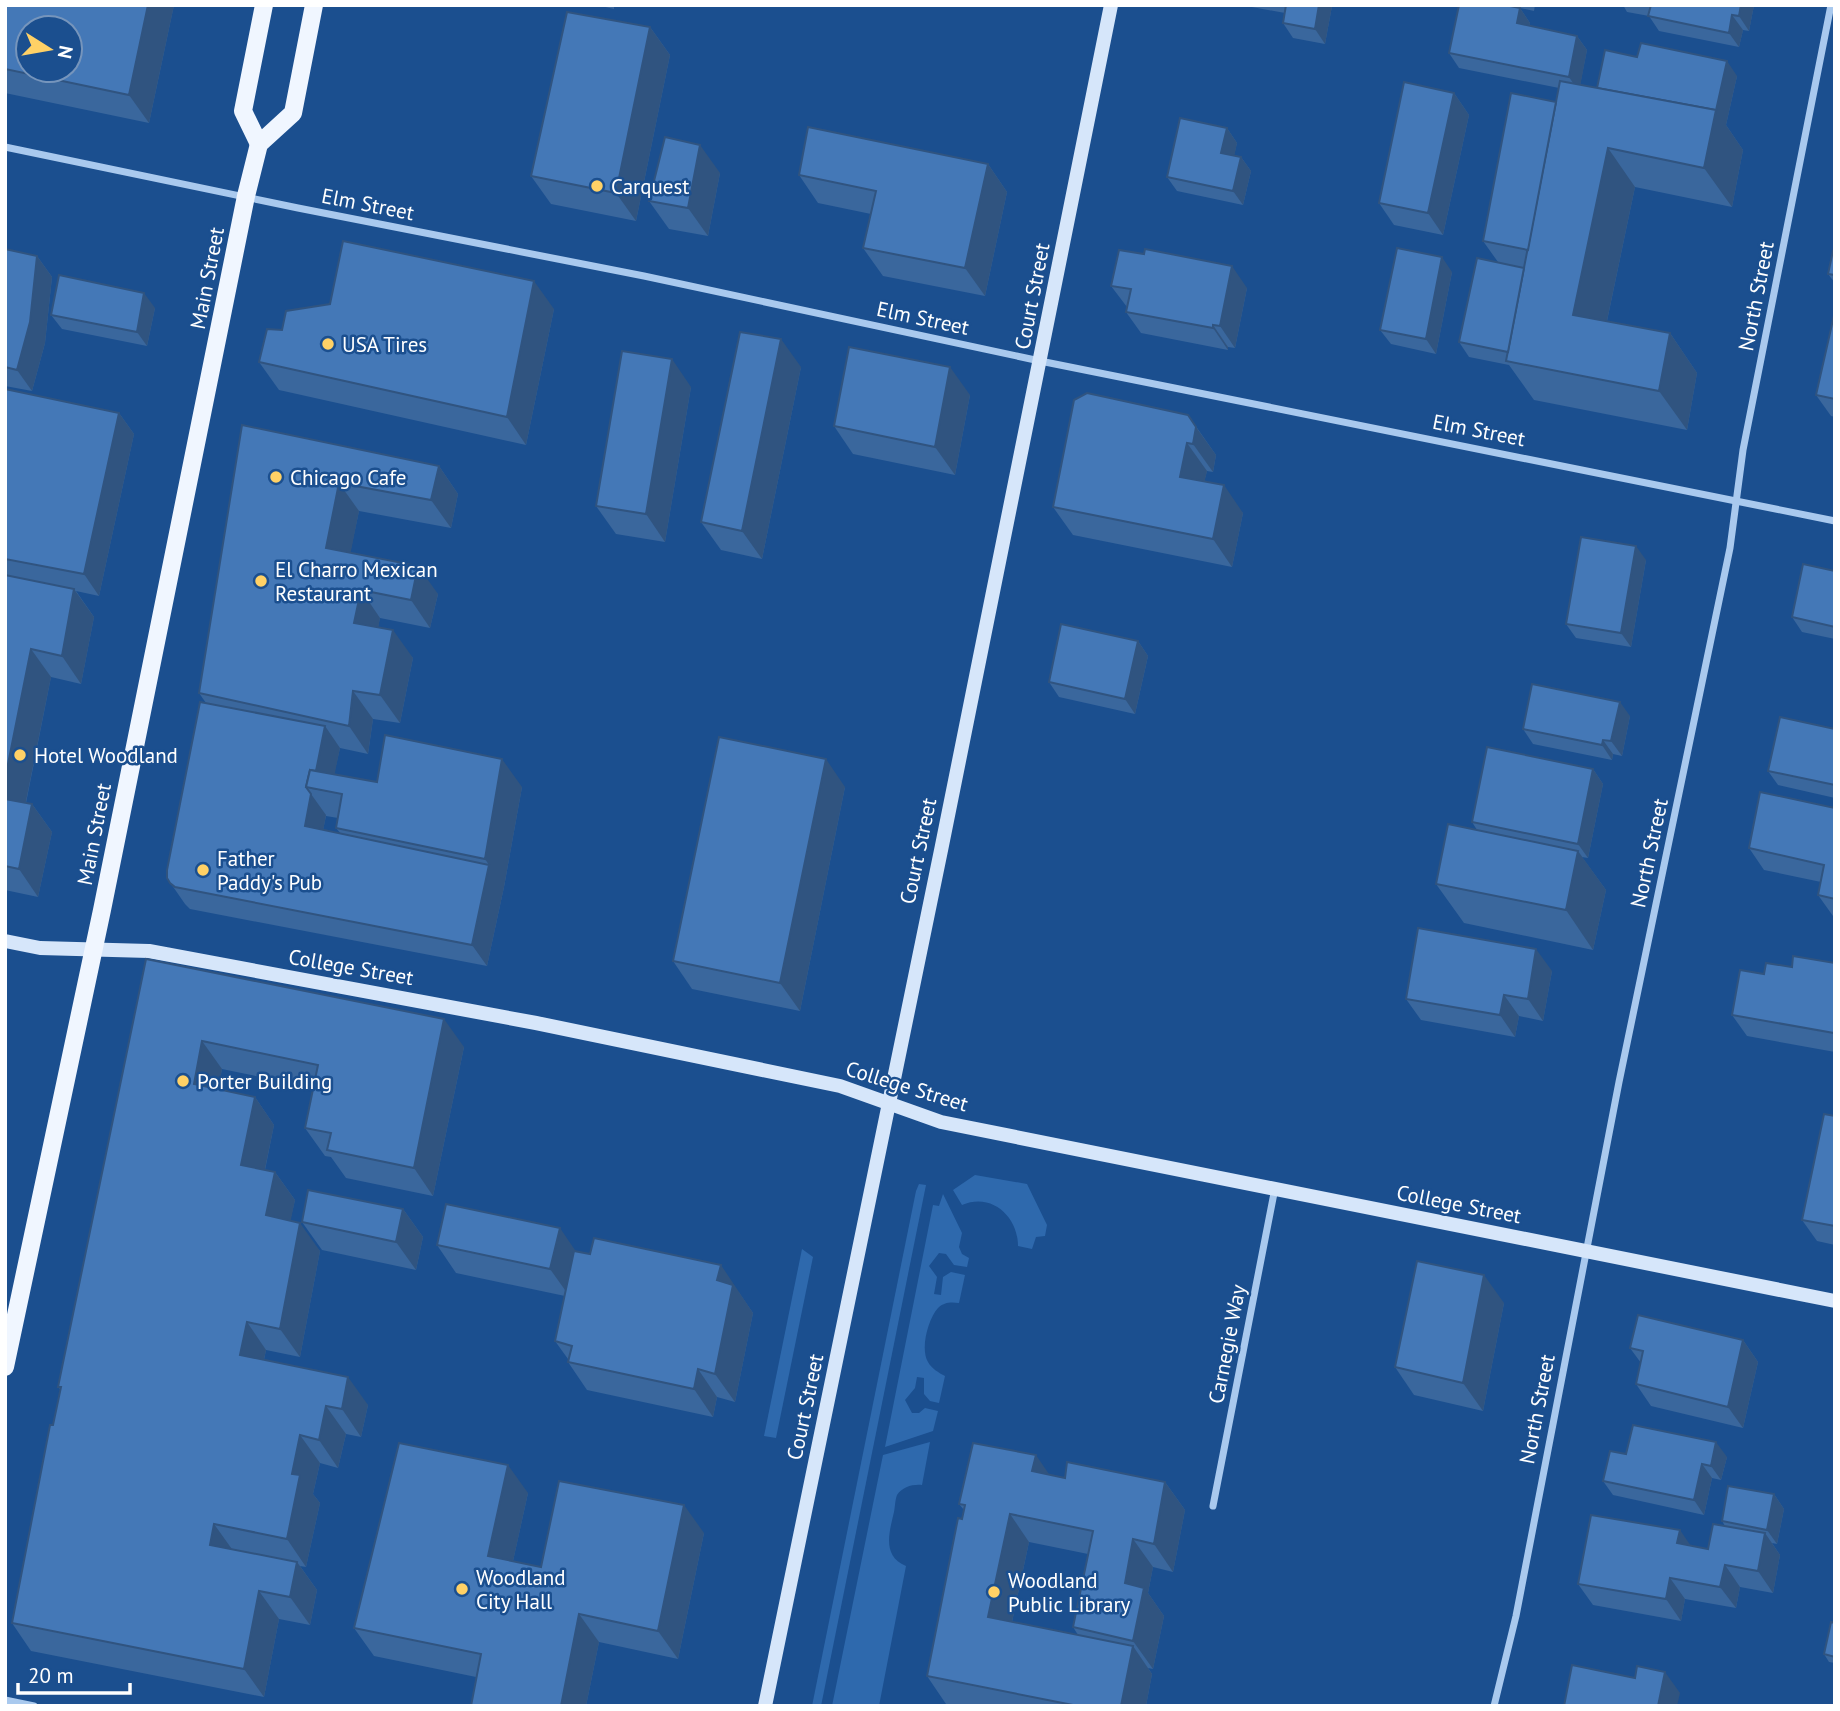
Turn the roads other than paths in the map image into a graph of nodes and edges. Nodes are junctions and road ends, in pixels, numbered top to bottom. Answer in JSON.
{"nodes":[{"id":1,"x":264,"y":5,"type":"edge"},
{"id":2,"x":314,"y":5,"type":"edge"},
{"id":3,"x":1111,"y":5,"type":"edge"},
{"id":4,"x":1830,"y":5,"type":"edge"},
{"id":5,"x":260,"y":144,"type":"junction"},
{"id":6,"x":5,"y":146,"type":"edge"},
{"id":7,"x":246,"y":196,"type":"junction"},
{"id":8,"x":1040,"y":361,"type":"junction"},
{"id":9,"x":1736,"y":499,"type":"junction"},
{"id":10,"x":1835,"y":521,"type":"edge"},
{"id":11,"x":5,"y":941,"type":"edge"},
{"id":12,"x":94,"y":950,"type":"junction"},
{"id":13,"x":889,"y":1103,"type":"junction"},
{"id":14,"x":1275,"y":1188,"type":"junction"},
{"id":15,"x":1586,"y":1251,"type":"junction"},
{"id":16,"x":1835,"y":1301,"type":"edge"},
{"id":17,"x":5,"y":1367,"type":"edge"},
{"id":18,"x":1213,"y":1506,"type":"dead end"},
{"id":19,"x":5,"y":1700,"type":"edge"},
{"id":20,"x":34,"y":1706,"type":"edge"},
{"id":21,"x":765,"y":1706,"type":"edge"},
{"id":22,"x":1494,"y":1706,"type":"edge"}],
"edges":[{"from":1,"to":5,"type":"main road"},
{"from":2,"to":5,"type":"main road"},
{"from":3,"to":8,"type":"street","name":"Court Street"},
{"from":4,"to":9,"type":"street","name":"North Street"},
{"from":5,"to":7,"type":"main road","name":"Main Street"},
{"from":6,"to":7,"type":"street","name":"Elm Street"},
{"from":7,"to":8,"type":"street","name":"Elm Street"},
{"from":7,"to":12,"type":"main road","name":"Main Street"},
{"from":8,"to":9,"type":"street","name":"Elm Street"},
{"from":8,"to":13,"type":"street","name":"Court Street"},
{"from":9,"to":10,"type":"street","name":"Elm Street"},
{"from":9,"to":15,"type":"street","name":"North Street"},
{"from":11,"to":12,"type":"street","name":"College Street"},
{"from":12,"to":13,"type":"street","name":"College Street"},
{"from":12,"to":17,"type":"main road","name":"Main Street"},
{"from":13,"to":14,"type":"street","name":"College Street"},
{"from":13,"to":21,"type":"street","name":"Court Street"},
{"from":14,"to":15,"type":"street","name":"College Street"},
{"from":14,"to":18,"type":"street","name":"Carnegie Way"},
{"from":15,"to":16,"type":"street","name":"College Street"},
{"from":15,"to":22,"type":"street","name":"North Street"},
{"from":19,"to":20,"type":"street"}]}
